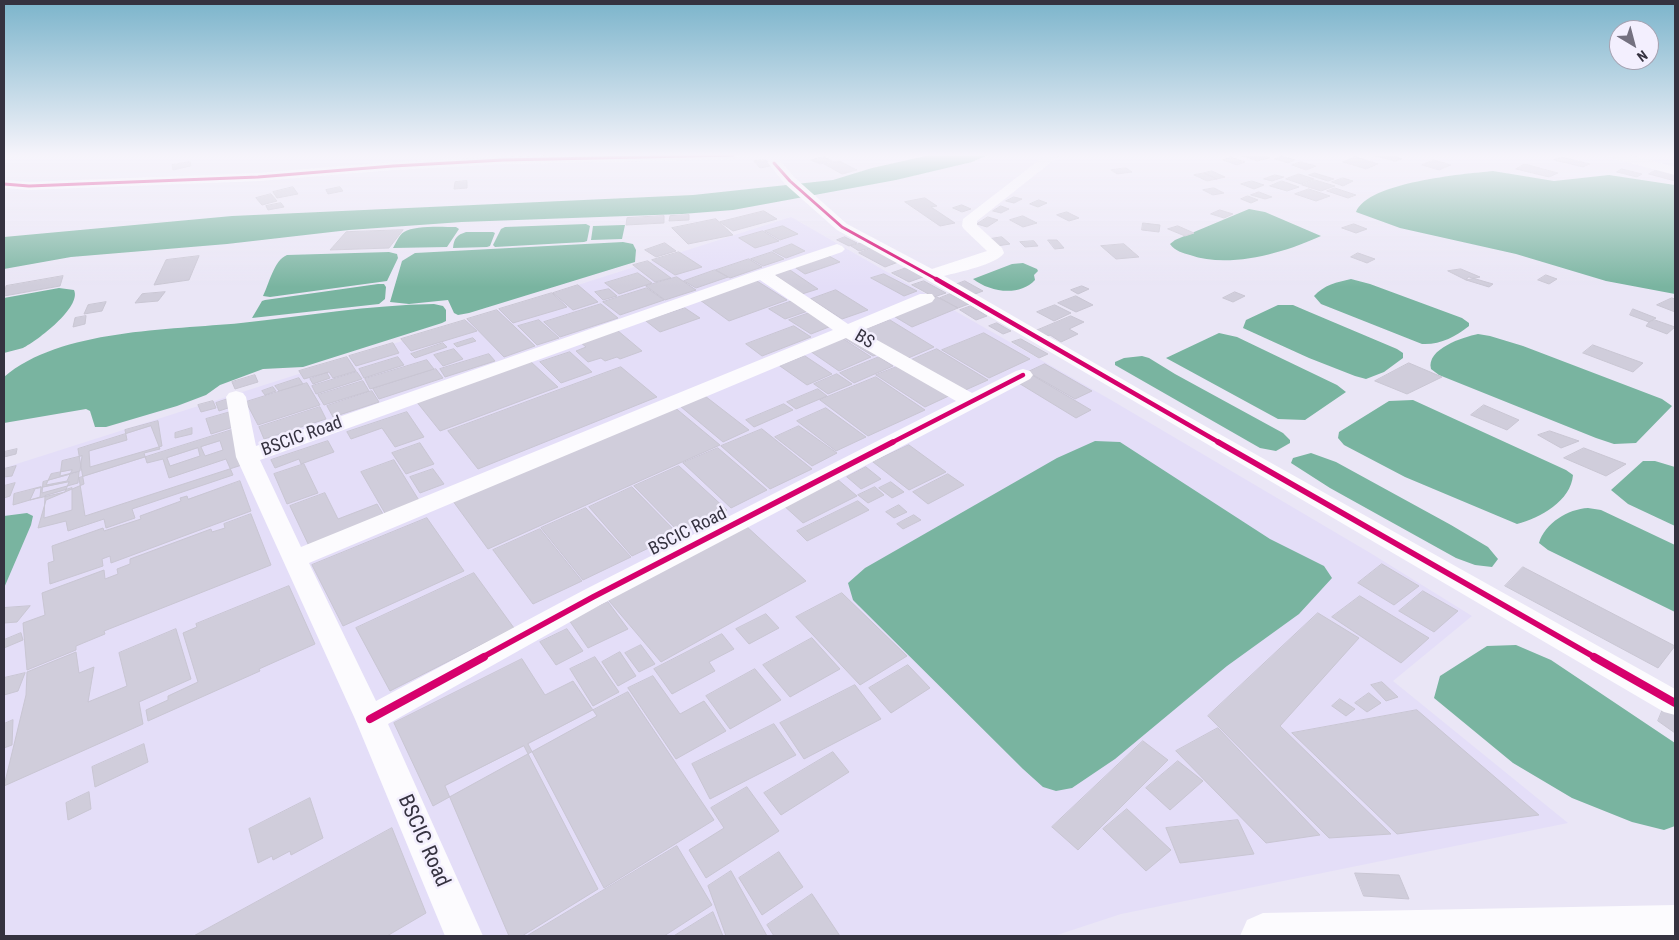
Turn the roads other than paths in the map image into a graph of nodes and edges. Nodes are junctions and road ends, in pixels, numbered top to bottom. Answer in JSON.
{"nodes":[{"id":1,"x":809,"y":199,"type":"edge"},
{"id":2,"x":997,"y":199,"type":"edge"},
{"id":3,"x":838,"y":249,"type":"dead end"},
{"id":4,"x":762,"y":274,"type":"junction"},
{"id":5,"x":930,"y":275,"type":"junction"},
{"id":6,"x":926,"y":298,"type":"dead end"},
{"id":7,"x":846,"y":330,"type":"junction"},
{"id":8,"x":1023,"y":375,"type":"dead end"},
{"id":9,"x":236,"y":397,"type":"dead end"},
{"id":10,"x":970,"y":401,"type":"junction"},
{"id":11,"x":248,"y":457,"type":"junction"},
{"id":12,"x":295,"y":559,"type":"junction"},
{"id":13,"x":1675,"y":703,"type":"edge"},
{"id":14,"x":370,"y":719,"type":"junction"},
{"id":15,"x":1675,"y":928,"type":"edge"},
{"id":16,"x":464,"y":936,"type":"edge"},
{"id":17,"x":1263,"y":936,"type":"edge"}],
"edges":[{"from":1,"to":5,"type":"street"},
{"from":2,"to":5,"type":"street"},
{"from":3,"to":4,"type":"street","name":"BSCIC Road"},
{"from":4,"to":7,"type":"street","name":"BS"},
{"from":4,"to":11,"type":"street","name":"BSCIC Road"},
{"from":5,"to":13,"type":"street"},
{"from":6,"to":7,"type":"street"},
{"from":7,"to":10,"type":"street","name":"BS"},
{"from":7,"to":12,"type":"street"},
{"from":8,"to":10,"type":"street","name":"BSCIC Road"},
{"from":9,"to":11,"type":"street","name":"BSCIC Road"},
{"from":10,"to":14,"type":"street","name":"BSCIC Road"},
{"from":11,"to":12,"type":"street","name":"BSCIC Road"},
{"from":12,"to":14,"type":"street","name":"BSCIC Road"},
{"from":14,"to":16,"type":"street","name":"BSCIC Road"},
{"from":15,"to":17,"type":"main road"}]}
